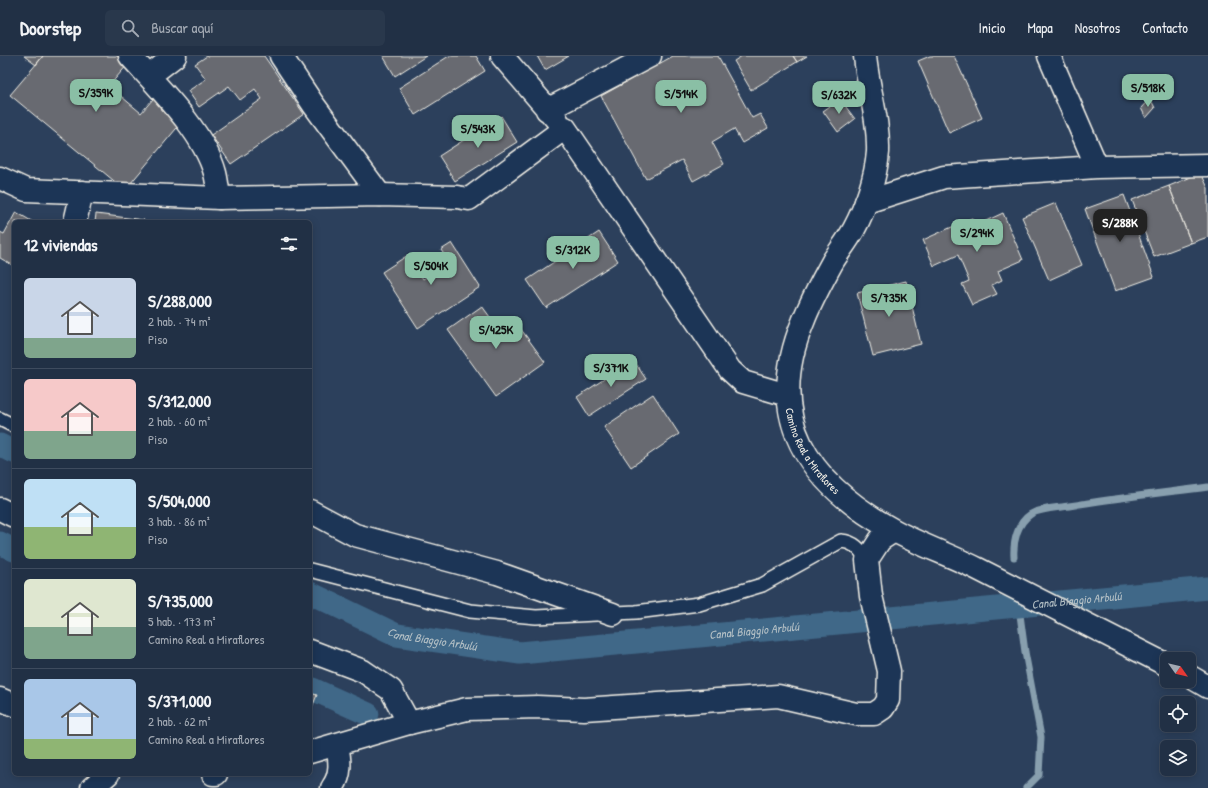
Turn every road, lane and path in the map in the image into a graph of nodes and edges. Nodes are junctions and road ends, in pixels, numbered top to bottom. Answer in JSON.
{"nodes":[{"id":1,"x":130,"y":56,"type":"edge"},
{"id":2,"x":175,"y":56,"type":"edge"},
{"id":3,"x":281,"y":56,"type":"edge"},
{"id":4,"x":502,"y":56,"type":"edge"},
{"id":5,"x":650,"y":56,"type":"edge"},
{"id":6,"x":865,"y":56,"type":"edge"},
{"id":7,"x":1049,"y":56,"type":"edge"},
{"id":8,"x":149,"y":76,"type":"junction"},
{"id":9,"x":547,"y":110,"type":"junction"},
{"id":10,"x":565,"y":128,"type":"junction"},
{"id":11,"x":1208,"y":165,"type":"edge"},
{"id":12,"x":1097,"y":167,"type":"junction"},
{"id":13,"x":0,"y":178,"type":"edge"},
{"id":14,"x":82,"y":192,"type":"junction"},
{"id":15,"x":380,"y":195,"type":"junction"},
{"id":16,"x":219,"y":198,"type":"junction"},
{"id":17,"x":866,"y":202,"type":"junction"},
{"id":18,"x":75,"y":220,"type":"edge"},
{"id":19,"x":787,"y":396,"type":"junction"},
{"id":20,"x":0,"y":419,"type":"edge"},
{"id":21,"x":12,"y":425,"type":"edge"},
{"id":22,"x":0,"y":509,"type":"edge"},
{"id":23,"x":312,"y":513,"type":"edge"},
{"id":24,"x":12,"y":515,"type":"edge"},
{"id":25,"x":894,"y":531,"type":"junction"},
{"id":26,"x":867,"y":560,"type":"junction"},
{"id":27,"x":312,"y":571,"type":"edge"},
{"id":28,"x":613,"y":614,"type":"junction"},
{"id":29,"x":312,"y":652,"type":"edge"},
{"id":30,"x":1160,"y":661,"type":"edge"},
{"id":31,"x":1196,"y":680,"type":"edge"},
{"id":32,"x":1208,"y":687,"type":"edge"},
{"id":33,"x":0,"y":699,"type":"edge"},
{"id":34,"x":12,"y":704,"type":"edge"},
{"id":35,"x":409,"y":723,"type":"junction"},
{"id":36,"x":322,"y":749,"type":"edge"},
{"id":37,"x":106,"y":776,"type":"edge"},
{"id":38,"x":92,"y":788,"type":"edge"},
{"id":39,"x":332,"y":788,"type":"edge"}],
"edges":[{"from":1,"to":8,"type":"street"},
{"from":2,"to":8,"type":"street"},
{"from":3,"to":15,"type":"street"},
{"from":4,"to":9,"type":"street"},
{"from":5,"to":9,"type":"street"},
{"from":6,"to":17,"type":"street","name":"Camino Real a Miraflores"},
{"from":7,"to":12,"type":"street"},
{"from":8,"to":16,"type":"street"},
{"from":9,"to":10,"type":"street"},
{"from":10,"to":15,"type":"street"},
{"from":10,"to":19,"type":"street"},
{"from":11,"to":12,"type":"street"},
{"from":12,"to":17,"type":"street"},
{"from":13,"to":14,"type":"street"},
{"from":14,"to":16,"type":"street"},
{"from":14,"to":18,"type":"street"},
{"from":15,"to":16,"type":"street"},
{"from":17,"to":19,"type":"street","name":"Camino Real a Miraflores"},
{"from":19,"to":25,"type":"street","name":"Camino Real a Miraflores"},
{"from":20,"to":21,"type":"lane"},
{"from":22,"to":24,"type":"street"},
{"from":23,"to":28,"type":"street"},
{"from":25,"to":26,"type":"street"},
{"from":25,"to":30,"type":"street","name":"Camino Real a Miraflores"},
{"from":26,"to":28,"type":"lane"},
{"from":26,"to":35,"type":"street"},
{"from":27,"to":28,"type":"lane"},
{"from":29,"to":35,"type":"street"},
{"from":31,"to":32,"type":"street"},
{"from":33,"to":34,"type":"street"},
{"from":35,"to":36,"type":"street"},
{"from":36,"to":39,"type":"street"},
{"from":37,"to":38,"type":"street"}]}
